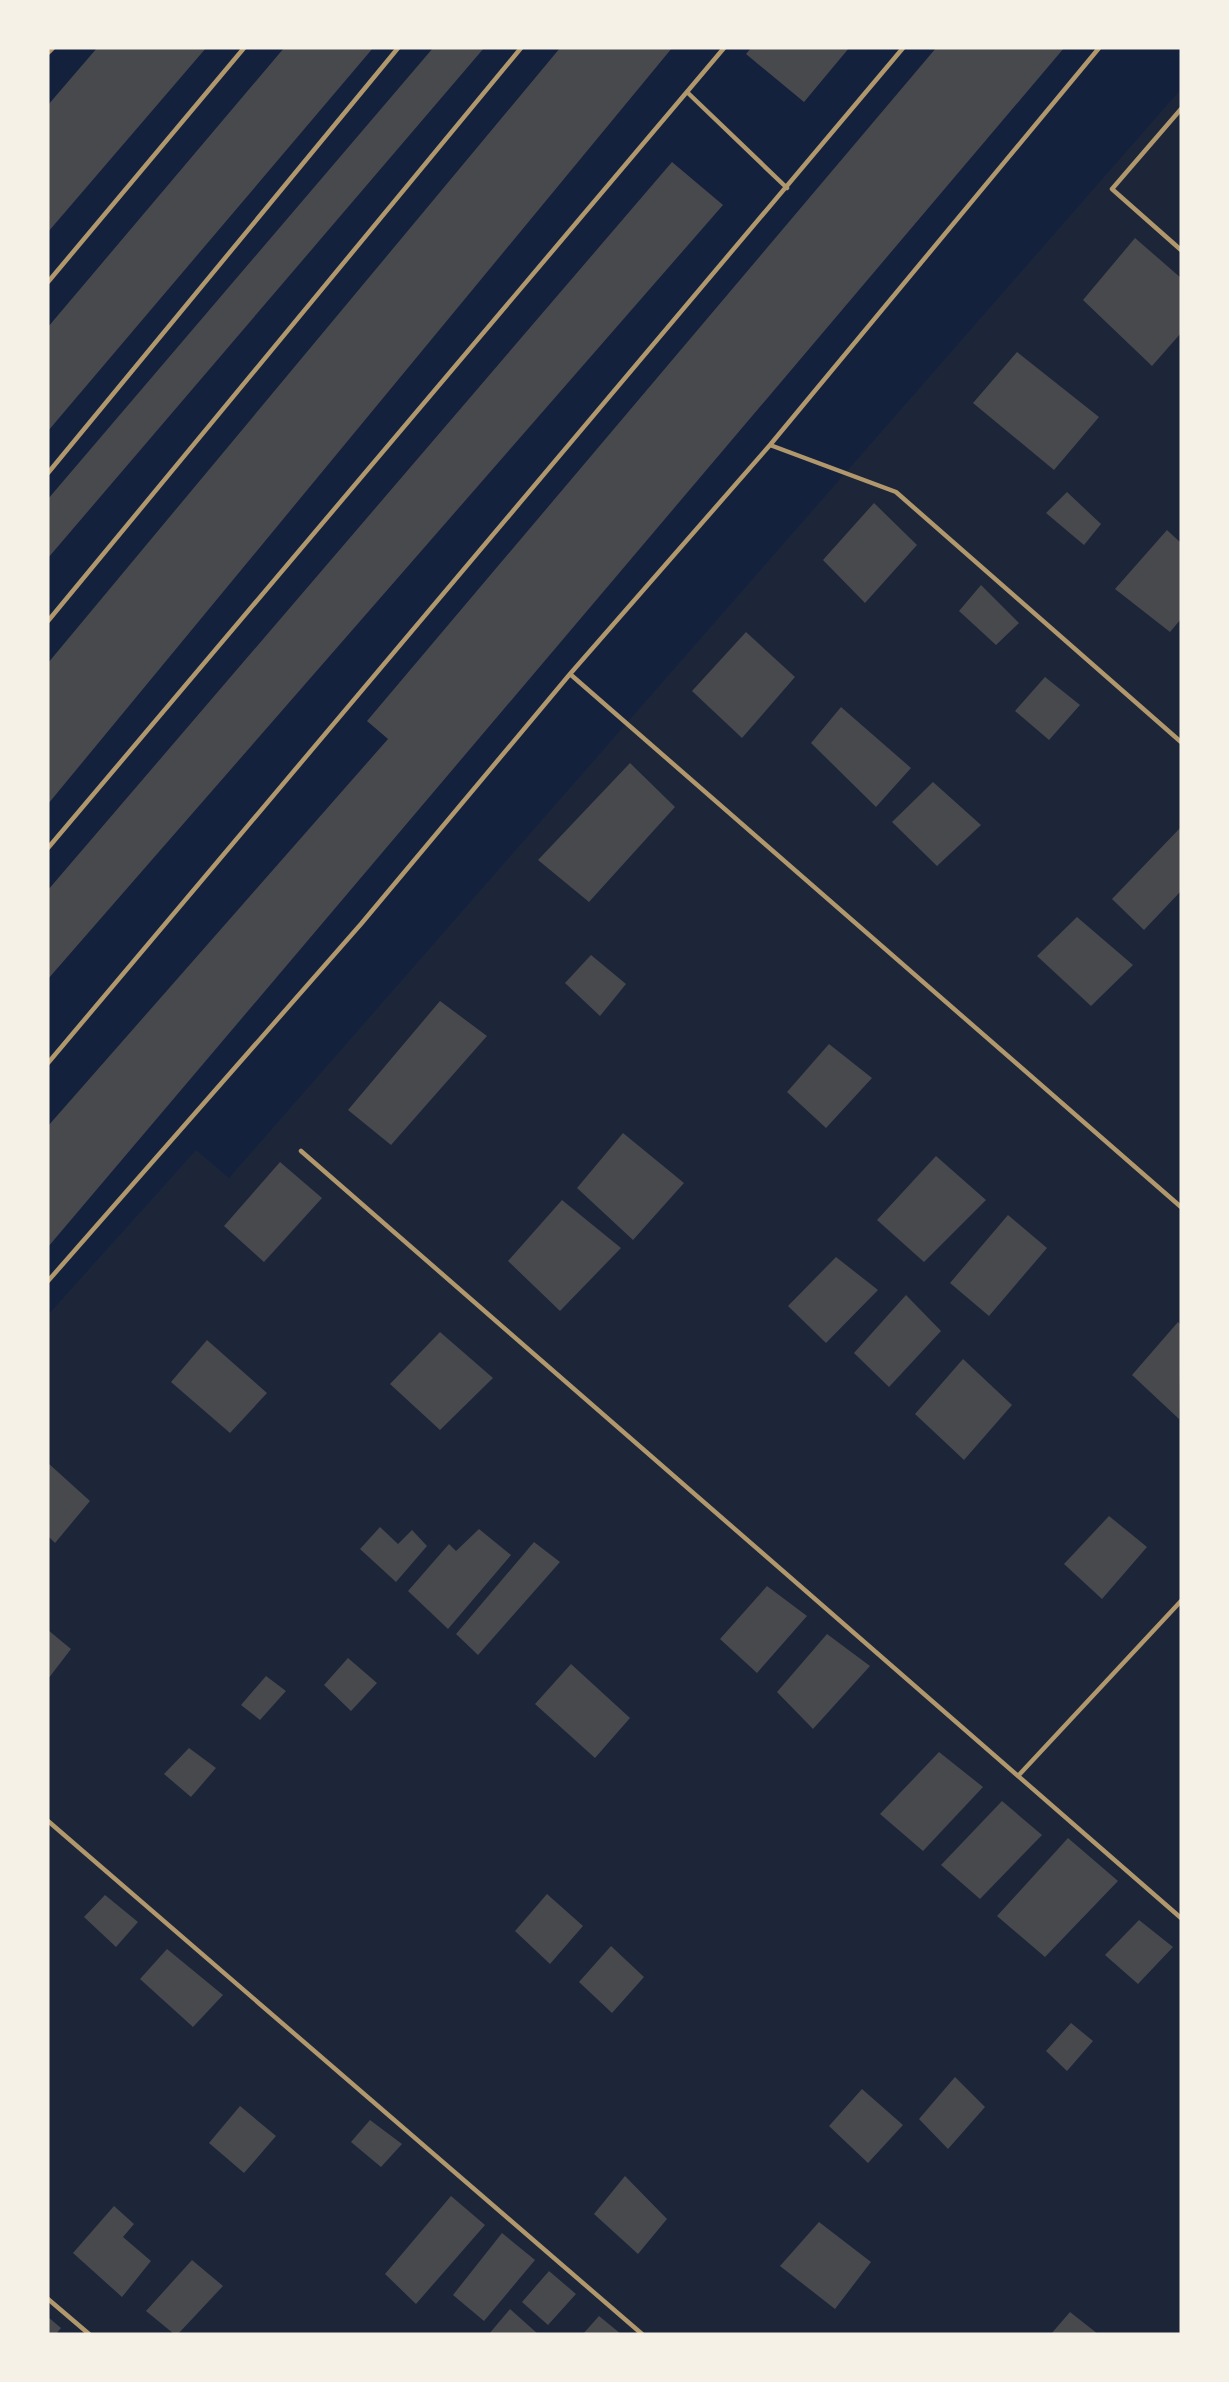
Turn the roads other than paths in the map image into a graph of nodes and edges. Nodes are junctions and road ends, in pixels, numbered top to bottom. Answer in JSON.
{"nodes":[{"id":1,"x":52,"y":48,"type":"edge"},
{"id":2,"x":244,"y":48,"type":"edge"},
{"id":3,"x":398,"y":48,"type":"edge"},
{"id":4,"x":521,"y":48,"type":"edge"},
{"id":5,"x":724,"y":48,"type":"edge"},
{"id":6,"x":903,"y":48,"type":"edge"},
{"id":7,"x":1099,"y":48,"type":"edge"},
{"id":8,"x":48,"y":53,"type":"edge"},
{"id":9,"x":688,"y":93,"type":"junction"},
{"id":10,"x":1181,"y":109,"type":"edge"},
{"id":11,"x":787,"y":188,"type":"junction"},
{"id":12,"x":1181,"y":250,"type":"edge"},
{"id":13,"x":48,"y":282,"type":"edge"},
{"id":14,"x":770,"y":445,"type":"junction"},
{"id":15,"x":48,"y":473,"type":"edge"},
{"id":16,"x":48,"y":621,"type":"edge"},
{"id":17,"x":570,"y":674,"type":"junction"},
{"id":18,"x":1181,"y":742,"type":"edge"},
{"id":19,"x":48,"y":848,"type":"edge"},
{"id":20,"x":48,"y":1063,"type":"edge"},
{"id":21,"x":301,"y":1151,"type":"dead end"},
{"id":22,"x":1181,"y":1207,"type":"edge"},
{"id":23,"x":48,"y":1281,"type":"edge"},
{"id":24,"x":1181,"y":1601,"type":"edge"},
{"id":25,"x":1018,"y":1776,"type":"junction"},
{"id":26,"x":48,"y":1821,"type":"edge"},
{"id":27,"x":1181,"y":1918,"type":"edge"},
{"id":28,"x":48,"y":2299,"type":"edge"},
{"id":29,"x":88,"y":2334,"type":"edge"},
{"id":30,"x":642,"y":2334,"type":"edge"}],
"edges":[{"from":1,"to":8,"type":"lane"},
{"from":2,"to":13,"type":"lane"},
{"from":3,"to":15,"type":"lane"},
{"from":4,"to":16,"type":"lane"},
{"from":5,"to":9,"type":"lane"},
{"from":6,"to":11,"type":"lane"},
{"from":7,"to":14,"type":"lane"},
{"from":9,"to":11,"type":"lane"},
{"from":9,"to":19,"type":"lane"},
{"from":10,"to":12,"type":"lane"},
{"from":11,"to":20,"type":"lane"},
{"from":14,"to":17,"type":"lane"},
{"from":14,"to":18,"type":"lane"},
{"from":17,"to":22,"type":"lane"},
{"from":17,"to":23,"type":"lane"},
{"from":21,"to":25,"type":"lane"},
{"from":24,"to":25,"type":"lane"},
{"from":25,"to":27,"type":"lane"},
{"from":26,"to":30,"type":"lane"},
{"from":28,"to":29,"type":"lane"}]}
